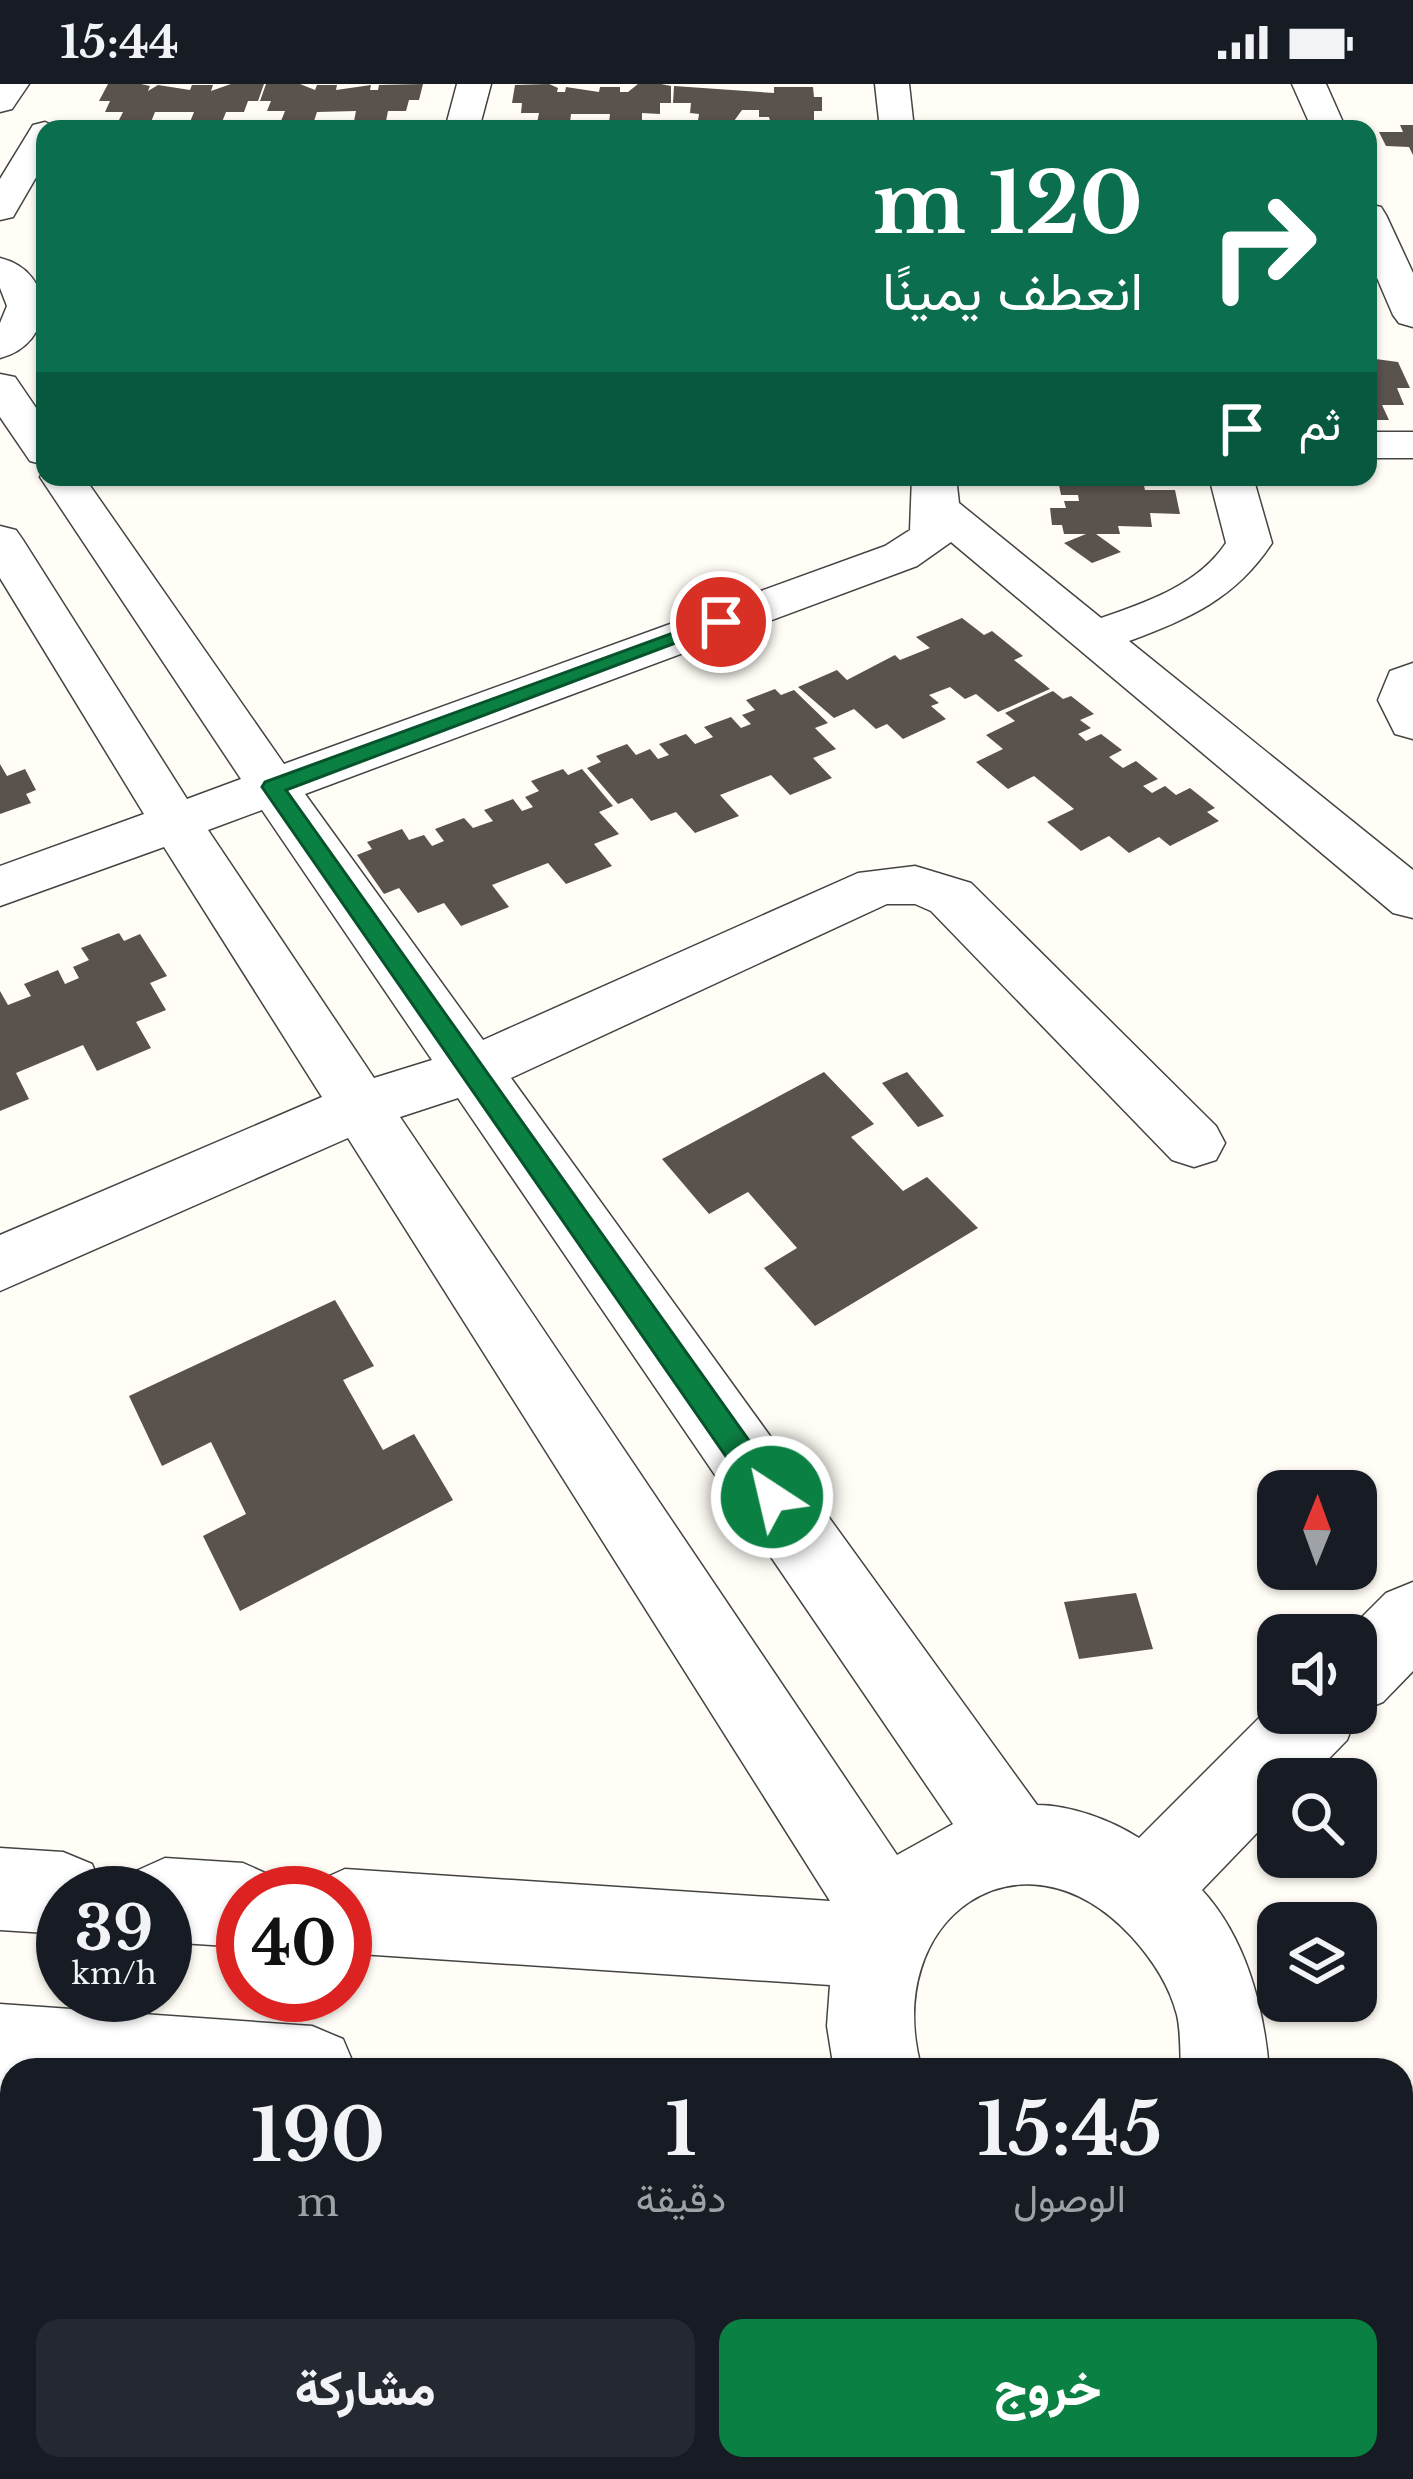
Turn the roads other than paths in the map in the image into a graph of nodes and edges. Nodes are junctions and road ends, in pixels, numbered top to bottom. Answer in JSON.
{"nodes":[{"id":1,"x":12,"y":84,"type":"edge"},
{"id":2,"x":474,"y":84,"type":"edge"},
{"id":3,"x":892,"y":84,"type":"edge"},
{"id":4,"x":1309,"y":84,"type":"edge"},
{"id":5,"x":64,"y":99,"type":"dead end"},
{"id":6,"x":0,"y":103,"type":"edge"},
{"id":7,"x":52,"y":120,"type":"edge"},
{"id":8,"x":464,"y":120,"type":"edge"},
{"id":9,"x":896,"y":120,"type":"edge"},
{"id":10,"x":1325,"y":120,"type":"edge"},
{"id":11,"x":36,"y":148,"type":"edge"},
{"id":12,"x":0,"y":209,"type":"edge"},
{"id":13,"x":1377,"y":235,"type":"edge"},
{"id":14,"x":0,"y":269,"type":"edge"},
{"id":15,"x":36,"y":314,"type":"edge"},
{"id":16,"x":1413,"y":315,"type":"edge"},
{"id":17,"x":1377,"y":330,"type":"edge"},
{"id":18,"x":1413,"y":330,"type":"edge"},
{"id":19,"x":0,"y":346,"type":"edge"},
{"id":20,"x":0,"y":386,"type":"edge"},
{"id":21,"x":36,"y":439,"type":"edge"},
{"id":22,"x":1377,"y":445,"type":"edge"},
{"id":23,"x":1413,"y":445,"type":"edge"},
{"id":24,"x":68,"y":486,"type":"edge"},
{"id":25,"x":1233,"y":486,"type":"edge"},
{"id":26,"x":936,"y":493,"type":"edge"},
{"id":27,"x":0,"y":540,"type":"edge"},
{"id":28,"x":1094,"y":637,"type":"junction"},
{"id":29,"x":1413,"y":678,"type":"edge"},
{"id":30,"x":1413,"y":723,"type":"edge"},
{"id":31,"x":273,"y":787,"type":"junction"},
{"id":32,"x":175,"y":822,"type":"junction"},
{"id":33,"x":0,"y":886,"type":"edge"},
{"id":34,"x":1413,"y":899,"type":"edge"},
{"id":35,"x":472,"y":1070,"type":"junction"},
{"id":36,"x":360,"y":1106,"type":"junction"},
{"id":37,"x":1194,"y":1143,"type":"dead end"},
{"id":38,"x":0,"y":1264,"type":"edge"},
{"id":39,"x":1413,"y":1618,"type":"edge"},
{"id":40,"x":1377,"y":1655,"type":"edge"},
{"id":41,"x":1298,"y":1734,"type":"edge"},
{"id":42,"x":1017,"y":1846,"type":"junction"},
{"id":43,"x":0,"y":1889,"type":"edge"},
{"id":44,"x":1146,"y":1889,"type":"junction"},
{"id":45,"x":36,"y":1891,"type":"edge"},
{"id":46,"x":372,"y":1912,"type":"edge"},
{"id":47,"x":887,"y":1934,"type":"junction"},
{"id":48,"x":0,"y":2048,"type":"edge"},
{"id":49,"x":142,"y":2058,"type":"edge"},
{"id":50,"x":874,"y":2058,"type":"edge"},
{"id":51,"x":1226,"y":2058,"type":"edge"}],
"edges":[{"from":1,"to":6,"type":"street"},
{"from":2,"to":8,"type":"street"},
{"from":3,"to":9,"type":"street"},
{"from":4,"to":10,"type":"street"},
{"from":5,"to":7,"type":"street"},
{"from":11,"to":12,"type":"street"},
{"from":13,"to":16,"type":"street"},
{"from":14,"to":15,"type":"street"},
{"from":15,"to":19,"type":"street"},
{"from":17,"to":18,"type":"street"},
{"from":20,"to":21,"type":"street"},
{"from":22,"to":23,"type":"street"},
{"from":24,"to":31,"type":"street"},
{"from":25,"to":28,"type":"street"},
{"from":26,"to":28,"type":"street"},
{"from":26,"to":31,"type":"street"},
{"from":27,"to":32,"type":"street"},
{"from":28,"to":34,"type":"street"},
{"from":29,"to":30,"type":"street"},
{"from":31,"to":32,"type":"street"},
{"from":31,"to":35,"type":"street"},
{"from":32,"to":33,"type":"street"},
{"from":32,"to":36,"type":"street"},
{"from":35,"to":36,"type":"street"},
{"from":35,"to":37,"type":"street"},
{"from":35,"to":42,"type":"street"},
{"from":36,"to":38,"type":"street"},
{"from":36,"to":47,"type":"street"},
{"from":39,"to":40,"type":"street"},
{"from":41,"to":44,"type":"street"},
{"from":42,"to":44,"type":"street"},
{"from":42,"to":47,"type":"street"},
{"from":43,"to":45,"type":"street"},
{"from":44,"to":51,"type":"street"},
{"from":46,"to":47,"type":"street"},
{"from":47,"to":50,"type":"street"},
{"from":48,"to":49,"type":"street"}]}
